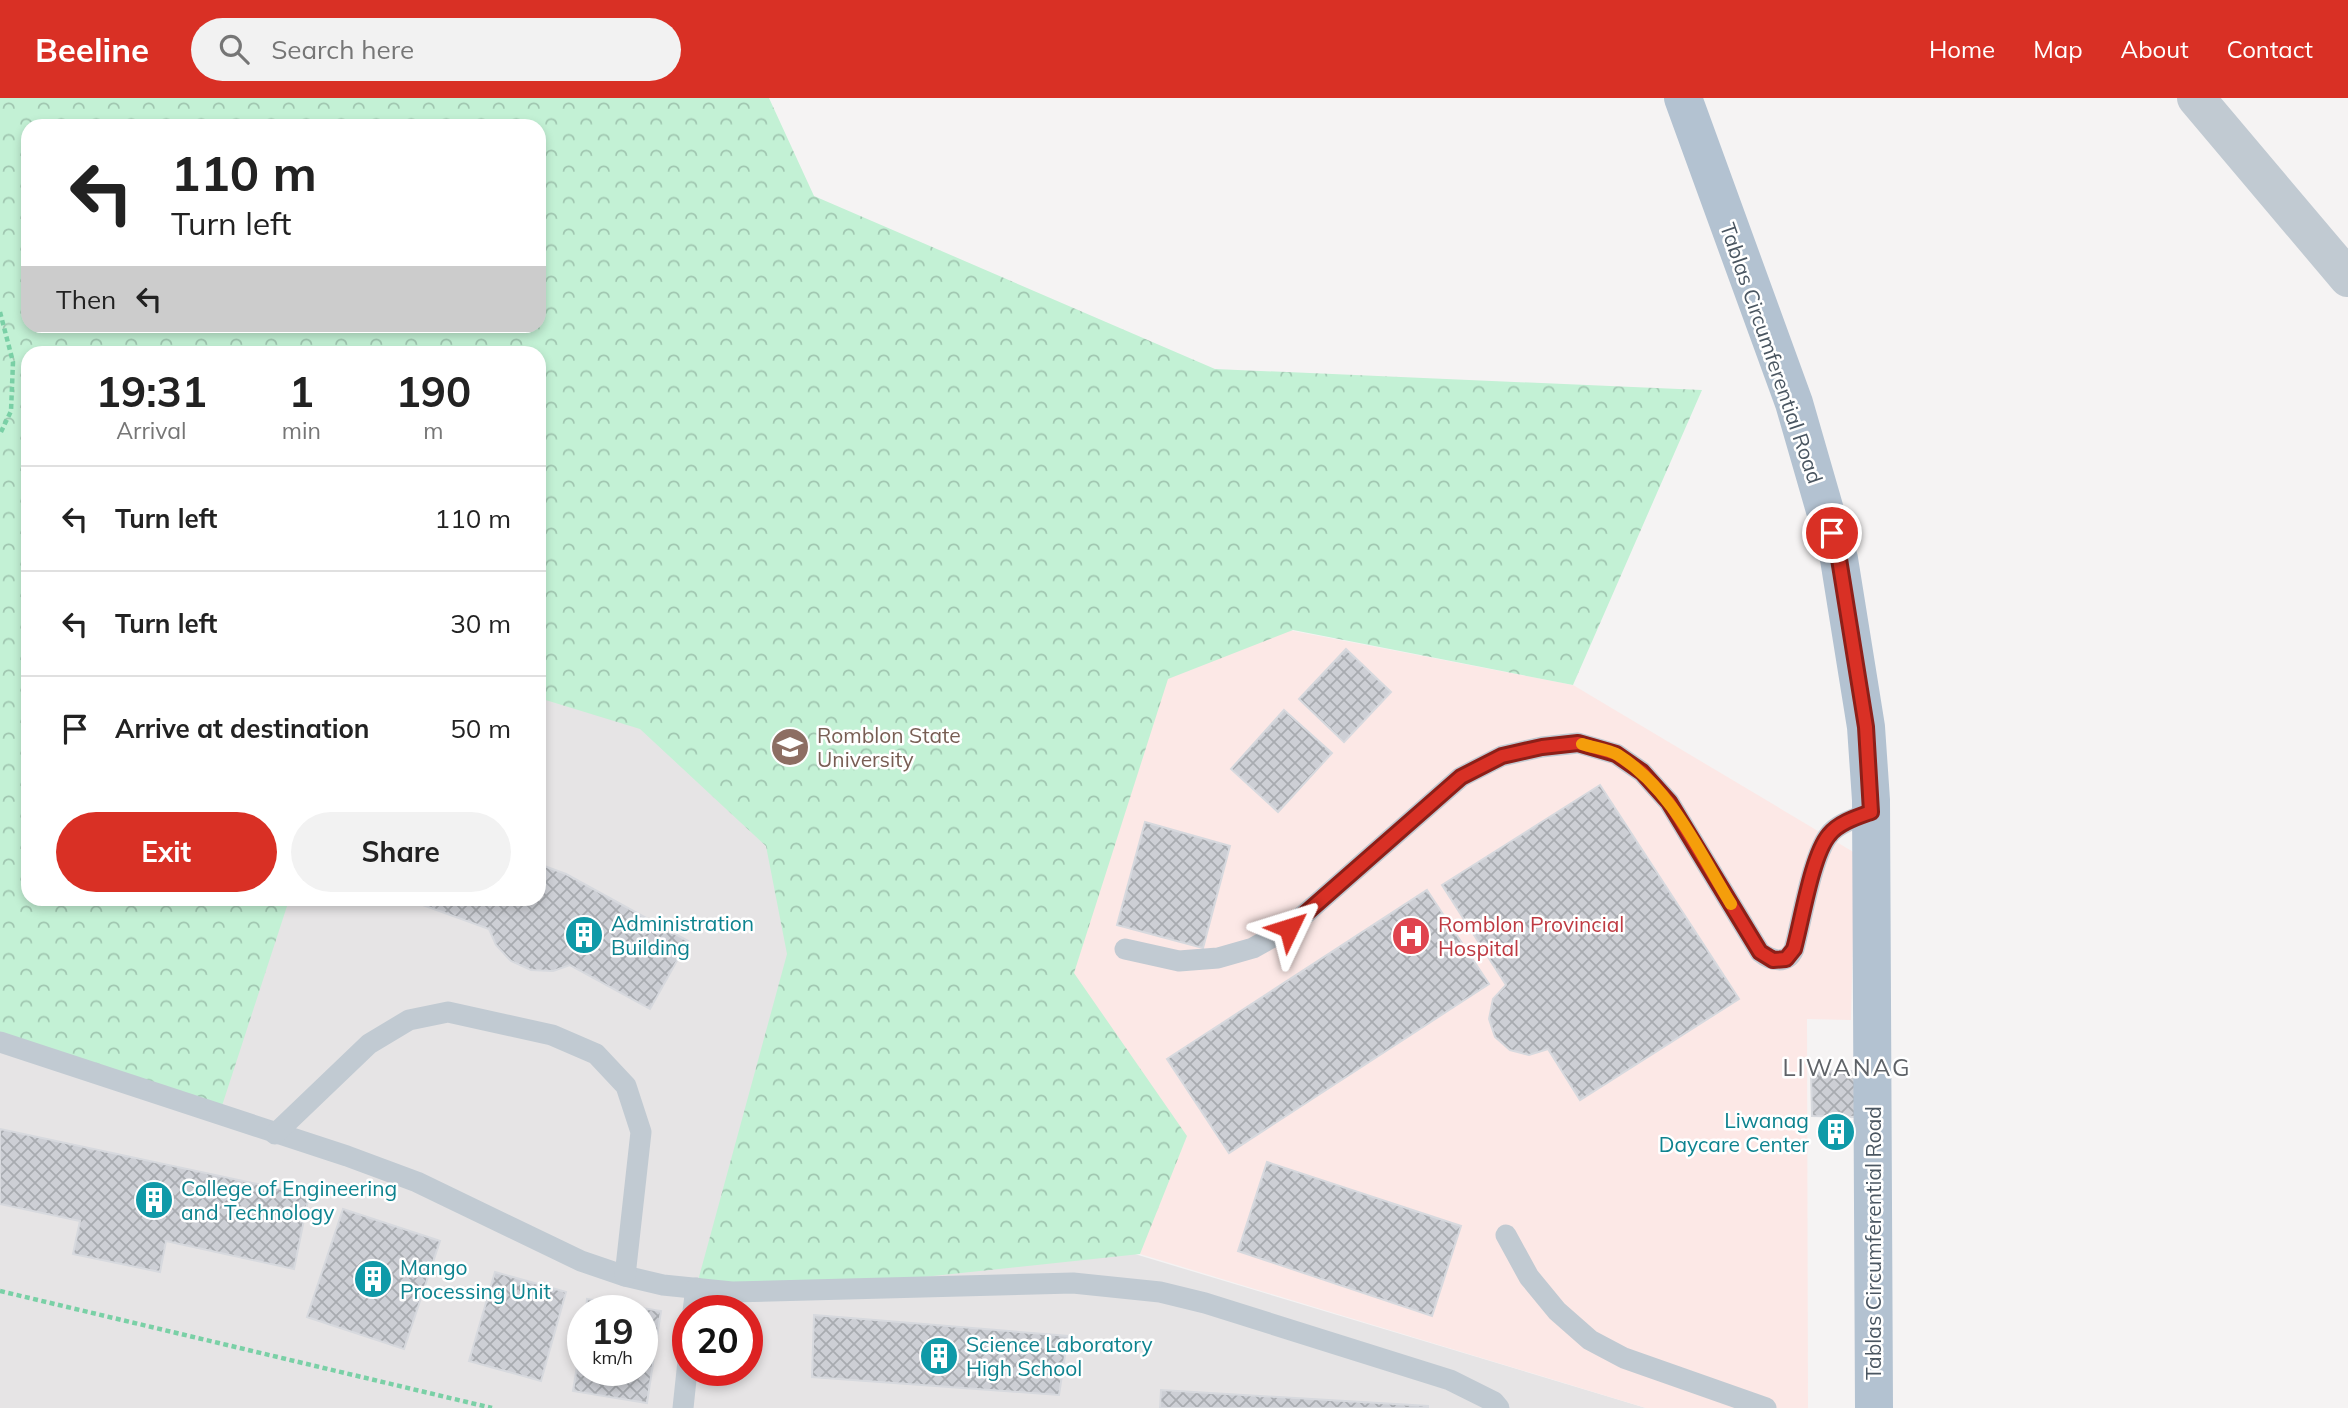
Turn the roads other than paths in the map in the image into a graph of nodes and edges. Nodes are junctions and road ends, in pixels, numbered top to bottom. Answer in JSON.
{"nodes":[{"id":1,"x":1683,"y":98,"type":"edge"},
{"id":2,"x":2196,"y":98,"type":"edge"},
{"id":3,"x":2348,"y":278,"type":"edge"},
{"id":4,"x":1871,"y":812,"type":"junction"},
{"id":5,"x":1125,"y":949,"type":"dead end"},
{"id":6,"x":0,"y":1042,"type":"edge"},
{"id":7,"x":275,"y":1134,"type":"junction"},
{"id":8,"x":1506,"y":1235,"type":"dead end"},
{"id":9,"x":625,"y":1276,"type":"junction"},
{"id":10,"x":695,"y":1288,"type":"junction"},
{"id":11,"x":694,"y":1295,"type":"edge"},
{"id":12,"x":685,"y":1386,"type":"edge"},
{"id":13,"x":683,"y":1408,"type":"edge"},
{"id":14,"x":1499,"y":1408,"type":"edge"},
{"id":15,"x":1766,"y":1408,"type":"edge"},
{"id":16,"x":1874,"y":1408,"type":"edge"}],
"edges":[{"from":1,"to":4,"type":"main road","name":"Tablas Circumferential Road"},
{"from":2,"to":3,"type":"street"},
{"from":4,"to":5,"type":"lane"},
{"from":4,"to":16,"type":"main road","name":"Tablas Circumferential Road"},
{"from":6,"to":7,"type":"lane"},
{"from":7,"to":9,"type":"lane"},
{"from":7,"to":9,"type":"lane"},
{"from":8,"to":15,"type":"lane"},
{"from":9,"to":10,"type":"lane"},
{"from":10,"to":11,"type":"lane"},
{"from":10,"to":14,"type":"lane"},
{"from":12,"to":13,"type":"lane"}]}
